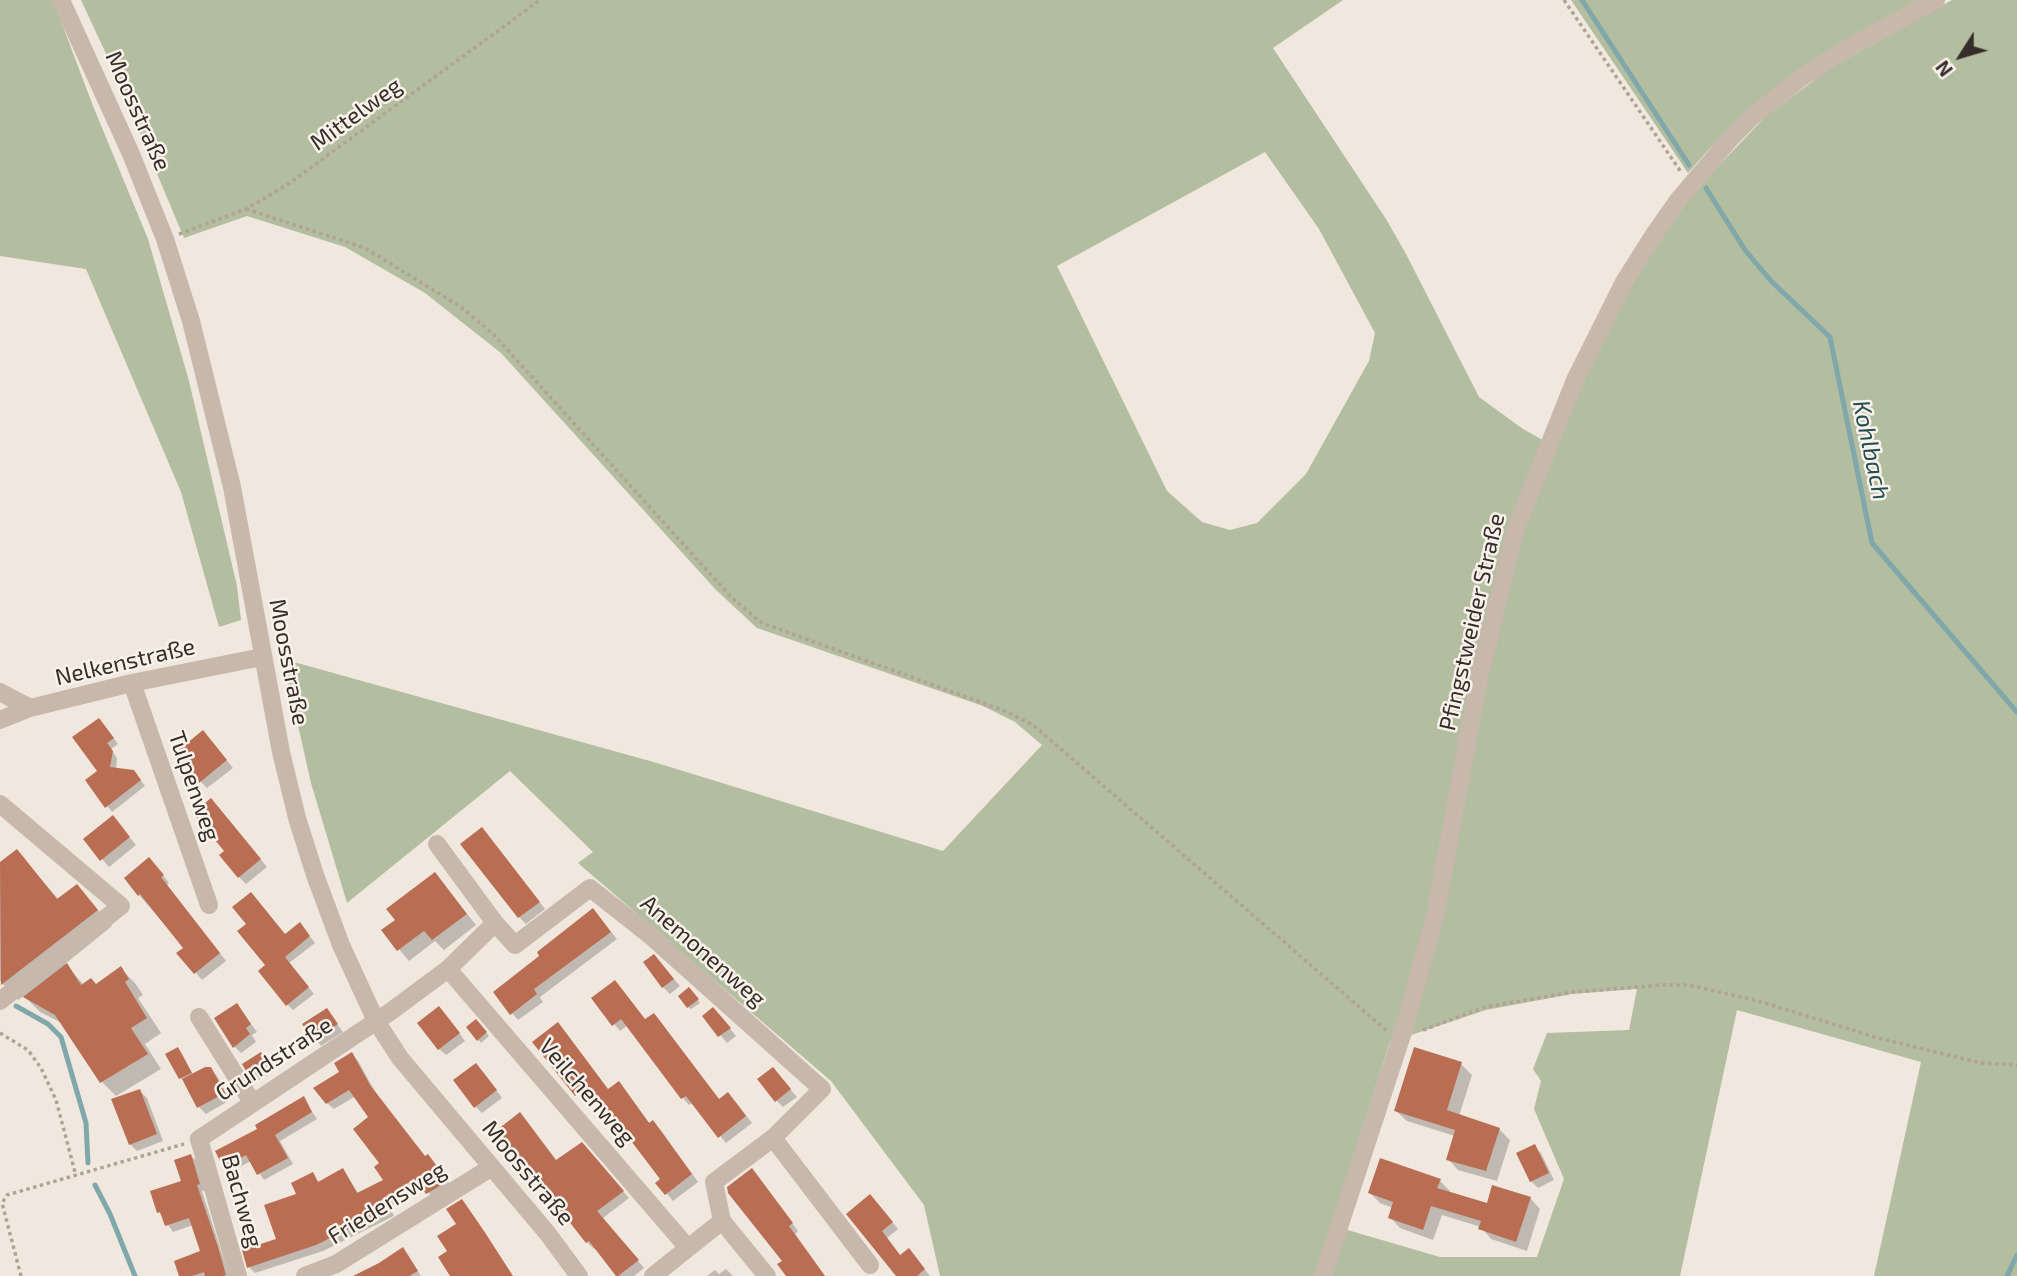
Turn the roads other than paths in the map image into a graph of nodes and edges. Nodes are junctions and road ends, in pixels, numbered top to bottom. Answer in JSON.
{"nodes":[{"id":1,"x":61,"y":0,"type":"edge"},
{"id":2,"x":1936,"y":0,"type":"edge"},
{"id":3,"x":262,"y":657,"type":"junction"},
{"id":4,"x":132,"y":683,"type":"junction"},
{"id":5,"x":0,"y":692,"type":"edge"},
{"id":6,"x":30,"y":708,"type":"junction"},
{"id":7,"x":0,"y":720,"type":"edge"},
{"id":8,"x":0,"y":804,"type":"edge"},
{"id":9,"x":437,"y":844,"type":"dead end"},
{"id":10,"x":209,"y":905,"type":"dead end"},
{"id":11,"x":495,"y":923,"type":"junction"},
{"id":12,"x":448,"y":969,"type":"junction"},
{"id":13,"x":0,"y":1001,"type":"edge"},
{"id":14,"x":199,"y":1017,"type":"dead end"},
{"id":15,"x":376,"y":1021,"type":"junction"},
{"id":16,"x":252,"y":1102,"type":"junction"},
{"id":17,"x":773,"y":1138,"type":"junction"},
{"id":18,"x":199,"y":1139,"type":"joint"},
{"id":19,"x":492,"y":1167,"type":"junction"},
{"id":20,"x":722,"y":1221,"type":"junction"},
{"id":21,"x":688,"y":1248,"type":"junction"},
{"id":22,"x":870,"y":1265,"type":"dead end"},
{"id":23,"x":238,"y":1276,"type":"edge"},
{"id":24,"x":305,"y":1276,"type":"edge"},
{"id":25,"x":579,"y":1276,"type":"edge"},
{"id":26,"x":653,"y":1276,"type":"edge"},
{"id":27,"x":767,"y":1276,"type":"edge"},
{"id":28,"x":1323,"y":1276,"type":"edge"}],
"edges":[{"from":1,"to":3,"type":"street","name":"Moosstraße"},
{"from":2,"to":28,"type":"street","name":"Pfingstweider Straße"},
{"from":3,"to":4,"type":"street","name":"Nelkenstraße"},
{"from":3,"to":15,"type":"street","name":"Moosstraße"},
{"from":4,"to":6,"type":"street","name":"Nelkenstraße"},
{"from":4,"to":10,"type":"street","name":"Tulpenweg"},
{"from":5,"to":6,"type":"street"},
{"from":6,"to":7,"type":"street","name":"Nelkenstraße"},
{"from":8,"to":13,"type":"street"},
{"from":9,"to":11,"type":"street","name":"Anemonenweg"},
{"from":11,"to":12,"type":"street"},
{"from":11,"to":17,"type":"street","name":"Anemonenweg"},
{"from":12,"to":15,"type":"street"},
{"from":12,"to":21,"type":"street","name":"Veilchenweg"},
{"from":14,"to":16,"type":"street"},
{"from":15,"to":16,"type":"street","name":"Grundstraße"},
{"from":15,"to":19,"type":"street","name":"Moosstraße"},
{"from":16,"to":18,"type":"street","name":"Grundstraße"},
{"from":17,"to":20,"type":"street","name":"Anemonenweg"},
{"from":17,"to":22,"type":"street"},
{"from":18,"to":23,"type":"street","name":"Bachweg"},
{"from":19,"to":24,"type":"street","name":"Friedensweg"},
{"from":19,"to":25,"type":"street","name":"Moosstraße"},
{"from":20,"to":21,"type":"street"},
{"from":20,"to":27,"type":"street","name":"Anemonenweg"},
{"from":21,"to":26,"type":"street"}]}
